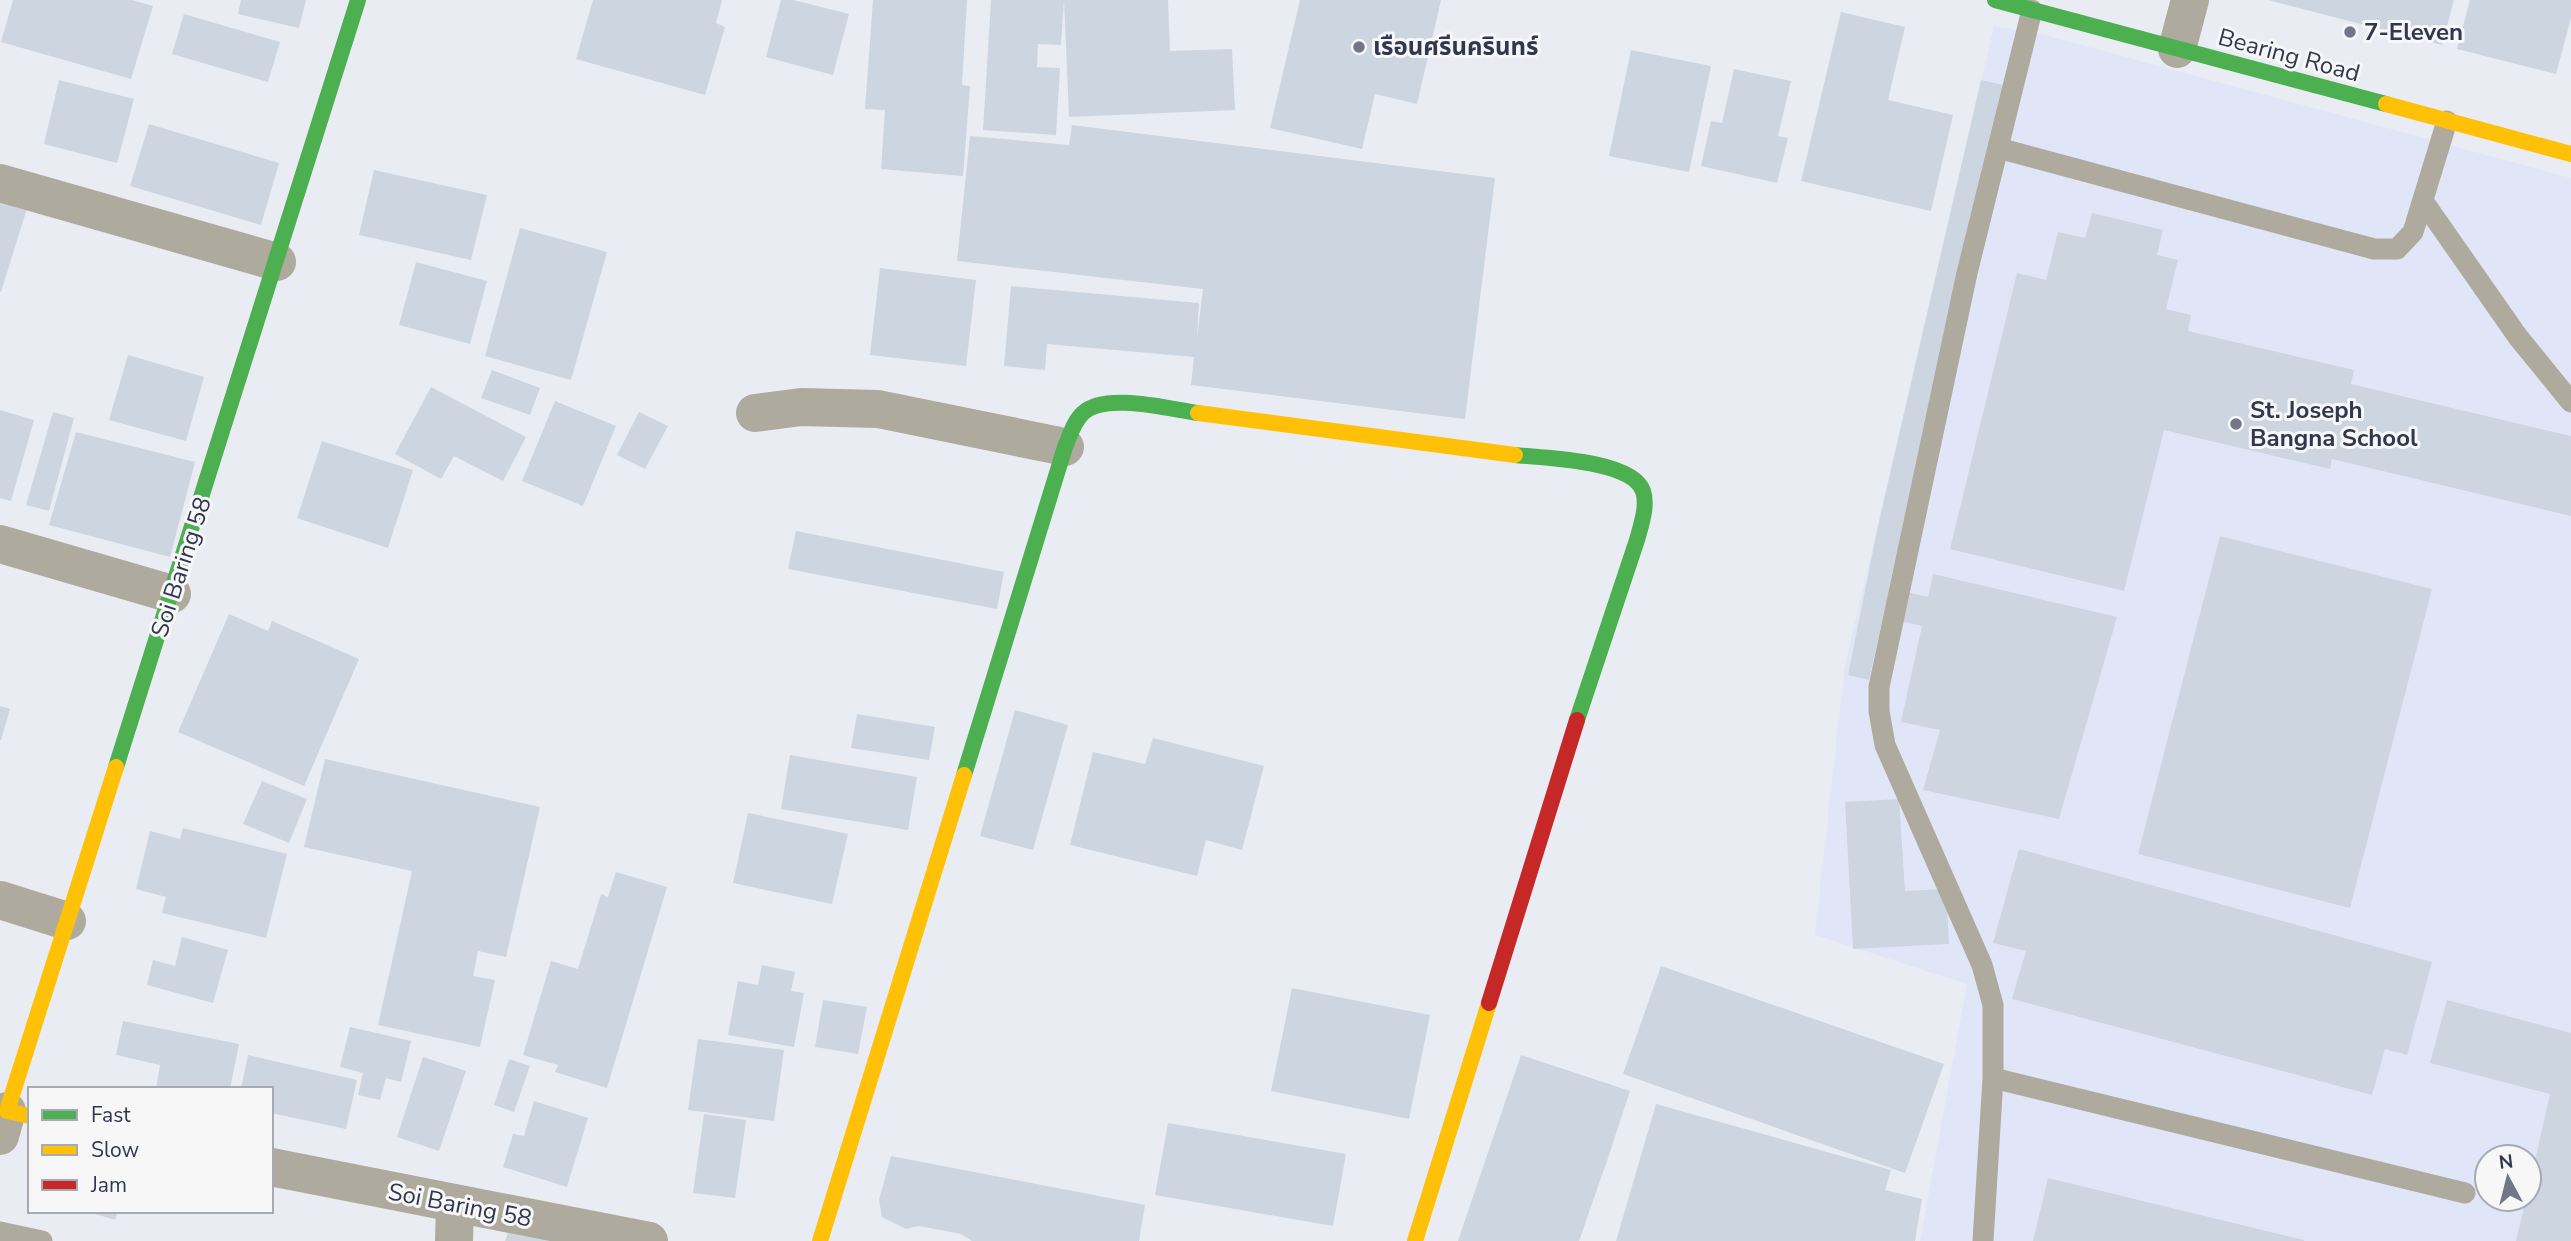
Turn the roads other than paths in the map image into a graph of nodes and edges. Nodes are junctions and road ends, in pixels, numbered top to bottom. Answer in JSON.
{"nodes":[{"id":1,"x":358,"y":0,"type":"edge"},
{"id":2,"x":1995,"y":0,"type":"edge"},
{"id":3,"x":2190,"y":0,"type":"edge"},
{"id":4,"x":2032,"y":10,"type":"junction"},
{"id":5,"x":2177,"y":49,"type":"junction"},
{"id":6,"x":2447,"y":121,"type":"junction"},
{"id":7,"x":1998,"y":148,"type":"junction"},
{"id":8,"x":2571,"y":154,"type":"edge"},
{"id":9,"x":0,"y":183,"type":"edge"},
{"id":10,"x":2423,"y":201,"type":"junction"},
{"id":11,"x":277,"y":262,"type":"junction"},
{"id":12,"x":2571,"y":402,"type":"edge"},
{"id":13,"x":755,"y":413,"type":"dead end"},
{"id":14,"x":1065,"y":447,"type":"junction"},
{"id":15,"x":0,"y":544,"type":"edge"},
{"id":16,"x":172,"y":594,"type":"junction"},
{"id":17,"x":0,"y":900,"type":"edge"},
{"id":18,"x":67,"y":921,"type":"junction"},
{"id":19,"x":1993,"y":1078,"type":"junction"},
{"id":20,"x":12,"y":1121,"type":"edge"},
{"id":21,"x":273,"y":1168,"type":"edge"},
{"id":22,"x":2465,"y":1193,"type":"dead end"},
{"id":23,"x":454,"y":1223,"type":"edge"},
{"id":24,"x":0,"y":1232,"type":"edge"},
{"id":25,"x":42,"y":1241,"type":"edge"},
{"id":26,"x":649,"y":1241,"type":"edge"},
{"id":27,"x":820,"y":1241,"type":"edge"},
{"id":28,"x":1415,"y":1241,"type":"edge"},
{"id":29,"x":1983,"y":1241,"type":"edge"}],
"edges":[{"from":1,"to":11,"type":"street","name":"Soi Baring 58"},
{"from":2,"to":4,"type":"street","name":"Bearing Road"},
{"from":3,"to":5,"type":"street"},
{"from":4,"to":5,"type":"street","name":"Bearing Road"},
{"from":4,"to":7,"type":"lane"},
{"from":5,"to":6,"type":"street","name":"Bearing Road"},
{"from":6,"to":8,"type":"street","name":"Bearing Road"},
{"from":6,"to":10,"type":"lane"},
{"from":7,"to":10,"type":"lane"},
{"from":7,"to":19,"type":"lane"},
{"from":9,"to":11,"type":"street"},
{"from":10,"to":12,"type":"lane"},
{"from":11,"to":16,"type":"street","name":"Soi Baring 58"},
{"from":13,"to":14,"type":"street"},
{"from":14,"to":27,"type":"street"},
{"from":14,"to":28,"type":"street"},
{"from":15,"to":16,"type":"street"},
{"from":16,"to":18,"type":"street","name":"Soi Baring 58"},
{"from":17,"to":18,"type":"street"},
{"from":18,"to":20,"type":"street","name":"Soi Baring 58"},
{"from":19,"to":22,"type":"lane"},
{"from":19,"to":29,"type":"lane"},
{"from":21,"to":23,"type":"street","name":"Soi Baring 58"},
{"from":23,"to":26,"type":"street","name":"Soi Baring 58"},
{"from":24,"to":25,"type":"lane"}]}
